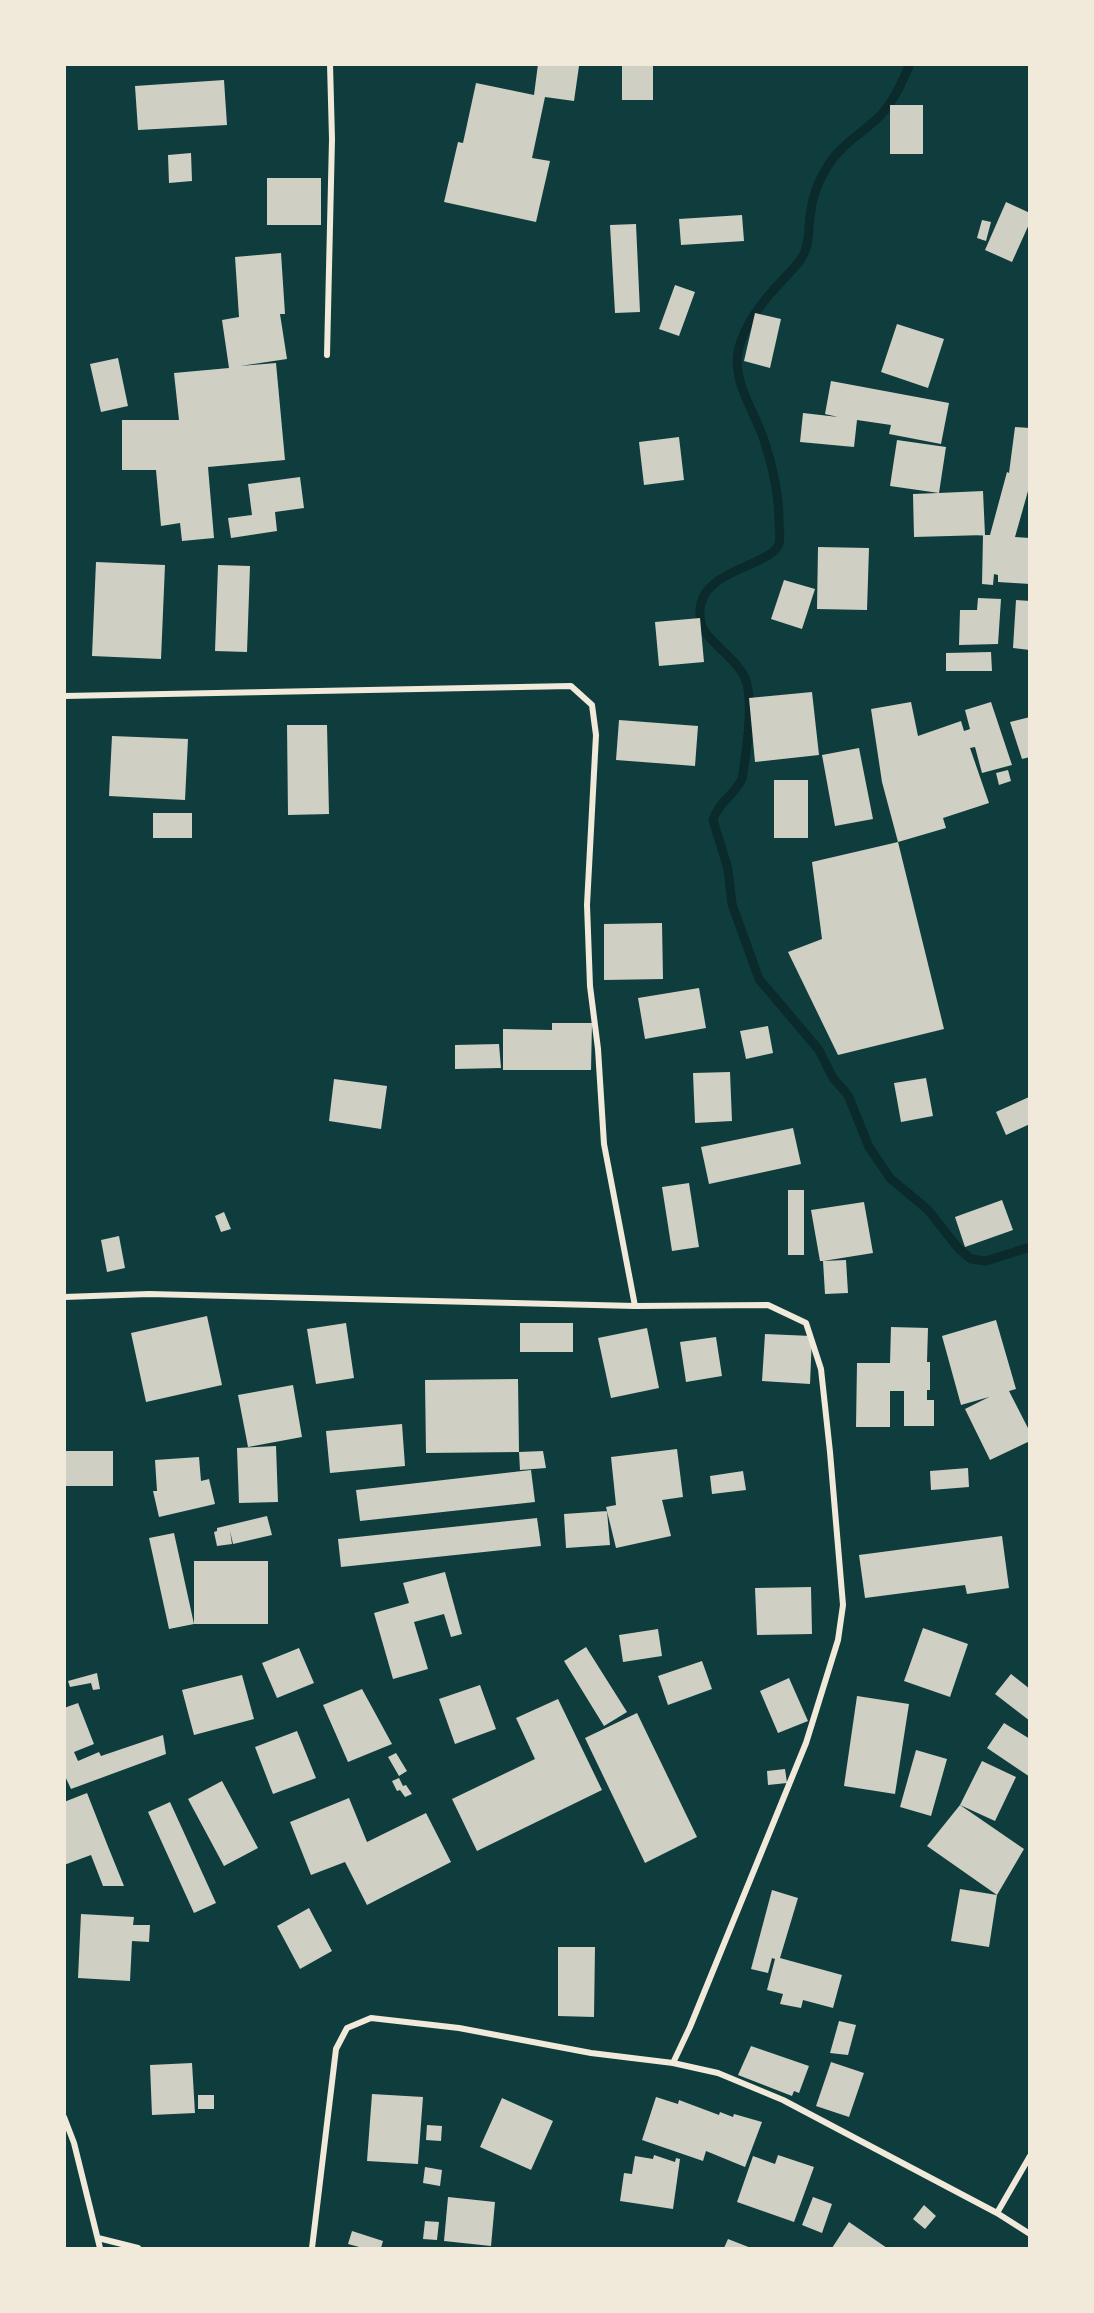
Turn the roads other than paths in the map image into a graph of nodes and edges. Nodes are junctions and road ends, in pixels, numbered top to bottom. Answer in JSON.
{"nodes":[{"id":1,"x":330,"y":64,"type":"edge"},
{"id":2,"x":327,"y":355,"type":"dead end"},
{"id":3,"x":64,"y":696,"type":"edge"},
{"id":4,"x":64,"y":1297,"type":"edge"},
{"id":5,"x":635,"y":1306,"type":"junction"},
{"id":6,"x":673,"y":2063,"type":"junction"},
{"id":7,"x":64,"y":2117,"type":"edge"},
{"id":8,"x":1029,"y":2156,"type":"edge"},
{"id":9,"x":997,"y":2213,"type":"junction"},
{"id":10,"x":1029,"y":2234,"type":"edge"},
{"id":11,"x":98,"y":2238,"type":"junction"},
{"id":12,"x":100,"y":2248,"type":"edge"},
{"id":13,"x":138,"y":2248,"type":"edge"},
{"id":14,"x":312,"y":2248,"type":"edge"}],
"edges":[{"from":1,"to":2,"type":"street"},
{"from":3,"to":5,"type":"street"},
{"from":4,"to":5,"type":"street"},
{"from":5,"to":6,"type":"street"},
{"from":6,"to":9,"type":"street"},
{"from":6,"to":14,"type":"street"},
{"from":7,"to":11,"type":"street"},
{"from":8,"to":9,"type":"street"},
{"from":9,"to":10,"type":"street"},
{"from":11,"to":12,"type":"street"},
{"from":11,"to":13,"type":"street"}]}
